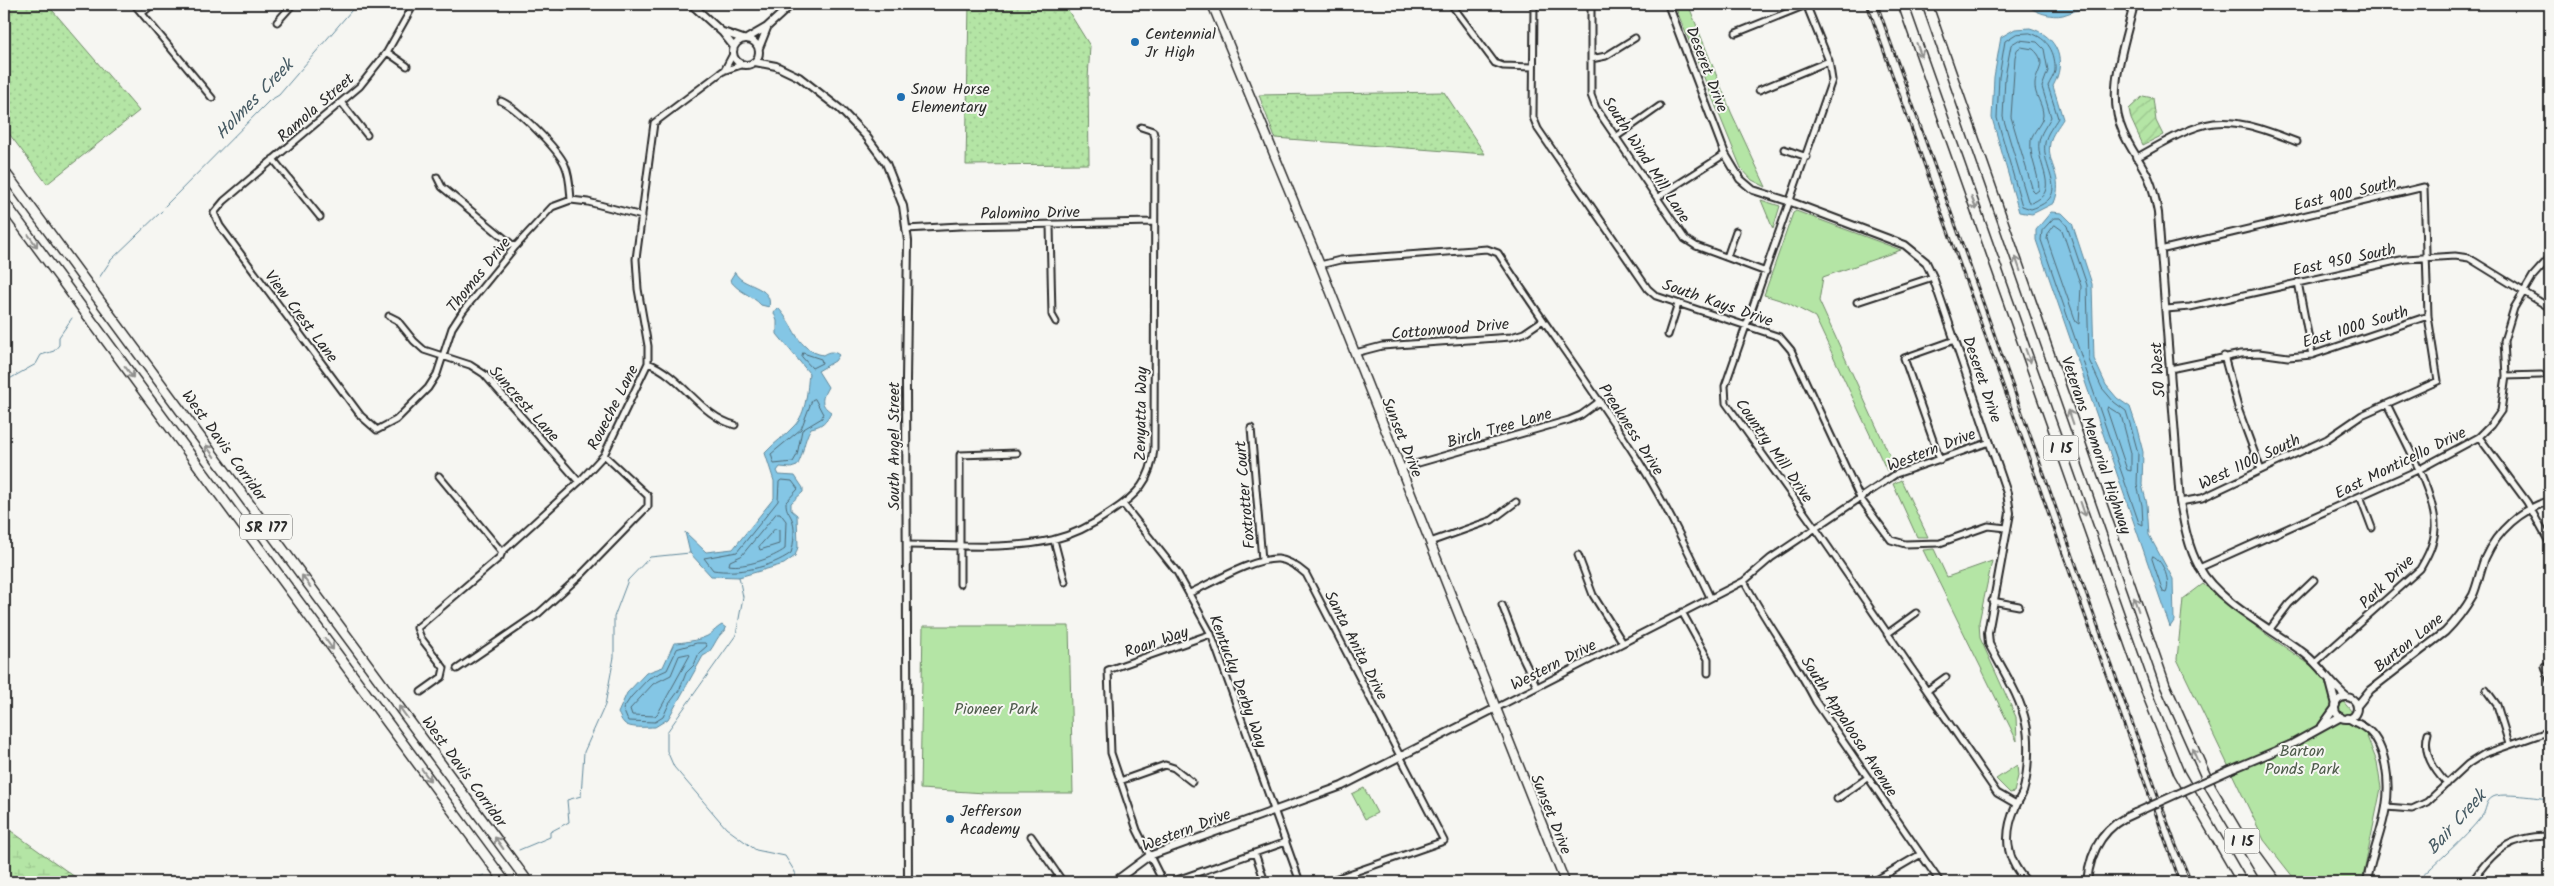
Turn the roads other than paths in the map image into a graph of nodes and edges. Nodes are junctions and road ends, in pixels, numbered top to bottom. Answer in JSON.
{"nodes":[{"id":1,"x":134,"y":4,"type":"edge"},
{"id":2,"x":153,"y":4,"type":"edge"},
{"id":3,"x":293,"y":4,"type":"edge"},
{"id":4,"x":414,"y":4,"type":"edge"},
{"id":5,"x":691,"y":4,"type":"edge"},
{"id":6,"x":792,"y":4,"type":"edge"},
{"id":7,"x":1212,"y":4,"type":"edge"},
{"id":8,"x":1451,"y":4,"type":"edge"},
{"id":9,"x":1534,"y":4,"type":"edge"},
{"id":10,"x":1591,"y":4,"type":"edge"},
{"id":11,"x":1668,"y":4,"type":"edge"},
{"id":12,"x":1806,"y":4,"type":"edge"},
{"id":13,"x":1903,"y":4,"type":"edge"},
{"id":14,"x":1926,"y":4,"type":"edge"},
{"id":15,"x":2134,"y":4,"type":"edge"},
{"id":16,"x":142,"y":13,"type":"junction"},
{"id":17,"x":277,"y":22,"type":"dead end"},
{"id":18,"x":767,"y":27,"type":"junction"},
{"id":19,"x":722,"y":32,"type":"junction"},
{"id":20,"x":1736,"y":33,"type":"dead end"},
{"id":21,"x":745,"y":38,"type":"junction"},
{"id":22,"x":1635,"y":38,"type":"dead end"},
{"id":23,"x":734,"y":47,"type":"junction"},
{"id":24,"x":759,"y":50,"type":"junction"},
{"id":25,"x":387,"y":52,"type":"junction"},
{"id":26,"x":733,"y":54,"type":"junction"},
{"id":27,"x":1591,"y":59,"type":"junction"},
{"id":28,"x":1829,"y":61,"type":"junction"},
{"id":29,"x":754,"y":62,"type":"junction"},
{"id":30,"x":744,"y":64,"type":"junction"},
{"id":31,"x":407,"y":66,"type":"dead end"},
{"id":32,"x":776,"y":66,"type":"junction"},
{"id":33,"x":1533,"y":67,"type":"junction"},
{"id":34,"x":723,"y":71,"type":"junction"},
{"id":35,"x":1759,"y":90,"type":"dead end"},
{"id":36,"x":212,"y":98,"type":"dead end"},
{"id":37,"x":501,"y":101,"type":"dead end"},
{"id":38,"x":341,"y":102,"type":"junction"},
{"id":39,"x":1660,"y":106,"type":"dead end"},
{"id":40,"x":1141,"y":127,"type":"dead end"},
{"id":41,"x":367,"y":135,"type":"dead end"},
{"id":42,"x":1616,"y":137,"type":"junction"},
{"id":43,"x":2297,"y":142,"type":"dead end"},
{"id":44,"x":1784,"y":149,"type":"dead end"},
{"id":45,"x":1725,"y":154,"type":"junction"},
{"id":46,"x":1807,"y":157,"type":"junction"},
{"id":47,"x":2136,"y":158,"type":"junction"},
{"id":48,"x":274,"y":159,"type":"junction"},
{"id":49,"x":4,"y":171,"type":"edge"},
{"id":50,"x":437,"y":177,"type":"dead end"},
{"id":51,"x":1658,"y":197,"type":"junction"},
{"id":52,"x":571,"y":200,"type":"junction"},
{"id":53,"x":4,"y":202,"type":"edge"},
{"id":54,"x":1790,"y":202,"type":"junction"},
{"id":55,"x":214,"y":213,"type":"joint"},
{"id":56,"x":642,"y":216,"type":"junction"},
{"id":57,"x":320,"y":217,"type":"dead end"},
{"id":58,"x":1154,"y":222,"type":"junction"},
{"id":59,"x":1050,"y":225,"type":"junction"},
{"id":60,"x":906,"y":229,"type":"junction"},
{"id":61,"x":1736,"y":231,"type":"dead end"},
{"id":62,"x":515,"y":247,"type":"junction"},
{"id":63,"x":2160,"y":250,"type":"junction"},
{"id":64,"x":1727,"y":257,"type":"junction"},
{"id":65,"x":2426,"y":257,"type":"junction"},
{"id":66,"x":2550,"y":257,"type":"edge"},
{"id":67,"x":1320,"y":265,"type":"junction"},
{"id":68,"x":1766,"y":272,"type":"junction"},
{"id":69,"x":1932,"y":277,"type":"junction"},
{"id":70,"x":2298,"y":282,"type":"junction"},
{"id":71,"x":2524,"y":292,"type":"junction"},
{"id":72,"x":1857,"y":302,"type":"dead end"},
{"id":73,"x":1678,"y":304,"type":"junction"},
{"id":74,"x":2550,"y":308,"type":"edge"},
{"id":75,"x":2166,"y":309,"type":"junction"},
{"id":76,"x":388,"y":316,"type":"dead end"},
{"id":77,"x":2428,"y":316,"type":"junction"},
{"id":78,"x":1543,"y":320,"type":"junction"},
{"id":79,"x":1056,"y":322,"type":"dead end"},
{"id":80,"x":1746,"y":326,"type":"junction"},
{"id":81,"x":1668,"y":335,"type":"dead end"},
{"id":82,"x":1954,"y":340,"type":"junction"},
{"id":83,"x":1355,"y":353,"type":"junction"},
{"id":84,"x":442,"y":356,"type":"junction"},
{"id":85,"x":2224,"y":356,"type":"junction"},
{"id":86,"x":2312,"y":356,"type":"junction"},
{"id":87,"x":648,"y":363,"type":"junction"},
{"id":88,"x":2170,"y":369,"type":"junction"},
{"id":89,"x":2541,"y":374,"type":"dead end"},
{"id":90,"x":2506,"y":376,"type":"junction"},
{"id":91,"x":1600,"y":401,"type":"junction"},
{"id":92,"x":2387,"y":404,"type":"junction"},
{"id":93,"x":735,"y":425,"type":"dead end"},
{"id":94,"x":1251,"y":428,"type":"dead end"},
{"id":95,"x":377,"y":430,"type":"joint"},
{"id":96,"x":2479,"y":437,"type":"junction"},
{"id":97,"x":1990,"y":442,"type":"junction"},
{"id":98,"x":1017,"y":453,"type":"dead end"},
{"id":99,"x":604,"y":455,"type":"junction"},
{"id":100,"x":1940,"y":460,"type":"junction"},
{"id":101,"x":1401,"y":468,"type":"junction"},
{"id":102,"x":2261,"y":470,"type":"junction"},
{"id":103,"x":2418,"y":470,"type":"junction"},
{"id":104,"x":439,"y":476,"type":"dead end"},
{"id":105,"x":579,"y":482,"type":"junction"},
{"id":106,"x":2360,"y":496,"type":"junction"},
{"id":107,"x":1860,"y":498,"type":"junction"},
{"id":108,"x":1516,"y":502,"type":"dead end"},
{"id":109,"x":2180,"y":502,"type":"junction"},
{"id":110,"x":2550,"y":502,"type":"edge"},
{"id":111,"x":1123,"y":504,"type":"junction"},
{"id":112,"x":2531,"y":508,"type":"junction"},
{"id":113,"x":2007,"y":528,"type":"junction"},
{"id":114,"x":2372,"y":528,"type":"dead end"},
{"id":115,"x":1816,"y":529,"type":"junction"},
{"id":116,"x":1054,"y":540,"type":"junction"},
{"id":117,"x":1430,"y":542,"type":"junction"},
{"id":118,"x":2550,"y":544,"type":"edge"},
{"id":119,"x":907,"y":545,"type":"junction"},
{"id":120,"x":960,"y":545,"type":"junction"},
{"id":121,"x":502,"y":552,"type":"junction"},
{"id":122,"x":1578,"y":555,"type":"dead end"},
{"id":123,"x":1262,"y":560,"type":"junction"},
{"id":124,"x":2199,"y":568,"type":"junction"},
{"id":125,"x":2314,"y":580,"type":"dead end"},
{"id":126,"x":1744,"y":581,"type":"junction"},
{"id":127,"x":1065,"y":582,"type":"dead end"},
{"id":128,"x":960,"y":584,"type":"dead end"},
{"id":129,"x":1190,"y":593,"type":"junction"},
{"id":130,"x":1710,"y":597,"type":"junction"},
{"id":131,"x":1992,"y":601,"type":"junction"},
{"id":132,"x":1502,"y":605,"type":"dead end"},
{"id":133,"x":2019,"y":606,"type":"dead end"},
{"id":134,"x":1682,"y":612,"type":"junction"},
{"id":135,"x":1916,"y":613,"type":"dead end"},
{"id":136,"x":2270,"y":629,"type":"junction"},
{"id":137,"x":1211,"y":634,"type":"junction"},
{"id":138,"x":1887,"y":634,"type":"junction"},
{"id":139,"x":1623,"y":643,"type":"junction"},
{"id":140,"x":2316,"y":662,"type":"junction"},
{"id":141,"x":2545,"y":666,"type":"dead end"},
{"id":142,"x":457,"y":669,"type":"dead end"},
{"id":143,"x":1708,"y":672,"type":"dead end"},
{"id":144,"x":1946,"y":677,"type":"dead end"},
{"id":145,"x":2330,"y":681,"type":"junction"},
{"id":146,"x":2550,"y":681,"type":"edge"},
{"id":147,"x":1537,"y":687,"type":"junction"},
{"id":148,"x":1928,"y":690,"type":"junction"},
{"id":149,"x":2370,"y":690,"type":"junction"},
{"id":150,"x":2486,"y":690,"type":"dead end"},
{"id":151,"x":420,"y":692,"type":"dead end"},
{"id":152,"x":2349,"y":697,"type":"junction"},
{"id":153,"x":2336,"y":706,"type":"junction"},
{"id":154,"x":1496,"y":708,"type":"junction"},
{"id":155,"x":2357,"y":708,"type":"junction"},
{"id":156,"x":2344,"y":718,"type":"junction"},
{"id":157,"x":2321,"y":726,"type":"junction"},
{"id":158,"x":2364,"y":727,"type":"junction"},
{"id":159,"x":2428,"y":733,"type":"dead end"},
{"id":160,"x":2550,"y":734,"type":"edge"},
{"id":161,"x":2509,"y":744,"type":"junction"},
{"id":162,"x":1399,"y":758,"type":"junction"},
{"id":163,"x":1867,"y":778,"type":"junction"},
{"id":164,"x":1120,"y":781,"type":"junction"},
{"id":165,"x":1192,"y":782,"type":"dead end"},
{"id":166,"x":2447,"y":784,"type":"junction"},
{"id":167,"x":1837,"y":799,"type":"dead end"},
{"id":168,"x":2217,"y":799,"type":"junction"},
{"id":169,"x":2016,"y":804,"type":"junction"},
{"id":170,"x":2386,"y":806,"type":"junction"},
{"id":171,"x":1273,"y":812,"type":"junction"},
{"id":172,"x":1031,"y":836,"type":"dead end"},
{"id":173,"x":2550,"y":836,"type":"edge"},
{"id":174,"x":1286,"y":842,"type":"junction"},
{"id":175,"x":1255,"y":853,"type":"junction"},
{"id":176,"x":1921,"y":854,"type":"junction"},
{"id":177,"x":1149,"y":856,"type":"junction"},
{"id":178,"x":1188,"y":879,"type":"edge"},
{"id":179,"x":505,"y":882,"type":"edge"},
{"id":180,"x":528,"y":882,"type":"edge"},
{"id":181,"x":908,"y":882,"type":"edge"},
{"id":182,"x":1063,"y":882,"type":"edge"},
{"id":183,"x":1114,"y":882,"type":"edge"},
{"id":184,"x":1163,"y":882,"type":"edge"},
{"id":185,"x":1171,"y":882,"type":"edge"},
{"id":186,"x":1265,"y":882,"type":"edge"},
{"id":187,"x":1300,"y":882,"type":"edge"},
{"id":188,"x":1326,"y":882,"type":"edge"},
{"id":189,"x":1565,"y":882,"type":"edge"},
{"id":190,"x":1873,"y":882,"type":"edge"},
{"id":191,"x":1940,"y":882,"type":"edge"},
{"id":192,"x":2027,"y":882,"type":"edge"},
{"id":193,"x":2087,"y":882,"type":"edge"},
{"id":194,"x":2242,"y":882,"type":"edge"},
{"id":195,"x":2267,"y":882,"type":"edge"},
{"id":196,"x":2276,"y":882,"type":"edge"},
{"id":197,"x":2367,"y":882,"type":"edge"},
{"id":198,"x":2472,"y":882,"type":"edge"}],
"edges":[{"from":1,"to":16,"type":"street"},
{"from":2,"to":16,"type":"street"},
{"from":3,"to":17,"type":"street"},
{"from":4,"to":25,"type":"street","name":"Ramola Street"},
{"from":5,"to":19,"type":"street"},
{"from":6,"to":18,"type":"street"},
{"from":7,"to":67,"type":"main road","name":"Sunset Drive"},
{"from":8,"to":33,"type":"street"},
{"from":9,"to":33,"type":"street","name":"South Kays Drive"},
{"from":10,"to":27,"type":"street","name":"South Wind Mill Lane"},
{"from":11,"to":45,"type":"street","name":"Deseret Drive"},
{"from":12,"to":20,"type":"street"},
{"from":12,"to":28,"type":"street","name":"Country Mill Drive"},
{"from":13,"to":194,"type":"highway","number":"I 15","one_way":true},
{"from":168,"to":14,"type":"highway","name":"Veterans Memorial Highway","number":"I 15","one_way":true},
{"from":15,"to":47,"type":"street","name":"50 West"},
{"from":16,"to":36,"type":"street"},
{"from":18,"to":21,"type":"street"},
{"from":18,"to":24,"type":"street"},
{"from":19,"to":21,"type":"street"},
{"from":19,"to":23,"type":"street"},
{"from":21,"to":23,"type":"street"},
{"from":21,"to":24,"type":"street"},
{"from":22,"to":27,"type":"street"},
{"from":23,"to":26,"type":"street"},
{"from":24,"to":29,"type":"street"},
{"from":24,"to":32,"type":"street","name":"South Angel Street"},
{"from":25,"to":31,"type":"street"},
{"from":25,"to":38,"type":"street","name":"Ramola Street"},
{"from":26,"to":30,"type":"street"},
{"from":26,"to":34,"type":"street"},
{"from":27,"to":42,"type":"street","name":"South Wind Mill Lane"},
{"from":28,"to":35,"type":"street"},
{"from":28,"to":46,"type":"street","name":"Country Mill Drive"},
{"from":29,"to":30,"type":"street"},
{"from":29,"to":32,"type":"street","name":"South Angel Street"},
{"from":30,"to":34,"type":"street"},
{"from":32,"to":60,"type":"street","name":"South Angel Street"},
{"from":33,"to":73,"type":"street","name":"South Kays Drive"},
{"from":34,"to":56,"type":"street","name":"Roueche Lane"},
{"from":37,"to":52,"type":"street"},
{"from":38,"to":41,"type":"street"},
{"from":38,"to":48,"type":"street","name":"Ramola Street"},
{"from":39,"to":42,"type":"street"},
{"from":40,"to":58,"type":"street","name":"Zenyatta Way"},
{"from":42,"to":51,"type":"street","name":"South Wind Mill Lane"},
{"from":43,"to":47,"type":"street"},
{"from":44,"to":46,"type":"street"},
{"from":45,"to":51,"type":"street"},
{"from":45,"to":54,"type":"street","name":"Deseret Drive"},
{"from":46,"to":54,"type":"street","name":"Country Mill Drive"},
{"from":47,"to":63,"type":"street","name":"50 West"},
{"from":48,"to":55,"type":"street","name":"Ramola Street"},
{"from":48,"to":57,"type":"street"},
{"from":180,"to":49,"type":"highway","name":"West Davis Corridor","number":"SR 177","one_way":true},
{"from":50,"to":62,"type":"street"},
{"from":51,"to":64,"type":"street","name":"South Wind Mill Lane"},
{"from":52,"to":56,"type":"street"},
{"from":52,"to":62,"type":"street","name":"Thomas Drive"},
{"from":53,"to":179,"type":"highway","name":"West Davis Corridor","number":"SR 177","one_way":true},
{"from":54,"to":68,"type":"street","name":"Country Mill Drive"},
{"from":54,"to":69,"type":"street","name":"Deseret Drive"},
{"from":55,"to":95,"type":"street","name":"View Crest Lane"},
{"from":56,"to":87,"type":"street","name":"Roueche Lane"},
{"from":58,"to":59,"type":"street","name":"Palomino Drive"},
{"from":58,"to":111,"type":"street","name":"Zenyatta Way"},
{"from":59,"to":60,"type":"street","name":"Palomino Drive"},
{"from":59,"to":79,"type":"street"},
{"from":60,"to":119,"type":"street","name":"South Angel Street"},
{"from":61,"to":64,"type":"street"},
{"from":62,"to":84,"type":"street","name":"Thomas Drive"},
{"from":63,"to":65,"type":"street","name":"East 900 South"},
{"from":63,"to":75,"type":"street","name":"50 West"},
{"from":64,"to":68,"type":"street","name":"South Wind Mill Lane"},
{"from":65,"to":70,"type":"street","name":"East 950 South"},
{"from":65,"to":71,"type":"street","name":"East 950 South"},
{"from":65,"to":77,"type":"street"},
{"from":66,"to":71,"type":"street","name":"East Monticello Drive"},
{"from":67,"to":78,"type":"street","name":"Preakness Drive"},
{"from":67,"to":83,"type":"main road","name":"Sunset Drive"},
{"from":68,"to":80,"type":"street","name":"Country Mill Drive"},
{"from":69,"to":72,"type":"street"},
{"from":69,"to":82,"type":"street","name":"Deseret Drive"},
{"from":70,"to":75,"type":"street","name":"East 950 South"},
{"from":70,"to":86,"type":"street"},
{"from":71,"to":74,"type":"street"},
{"from":71,"to":90,"type":"street","name":"East Monticello Drive"},
{"from":73,"to":80,"type":"street","name":"South Kays Drive"},
{"from":73,"to":81,"type":"street"},
{"from":75,"to":88,"type":"street","name":"50 West"},
{"from":76,"to":84,"type":"street","name":"Suncrest Lane"},
{"from":77,"to":86,"type":"street","name":"East 1000 South"},
{"from":77,"to":92,"type":"street","name":"West 1100 South"},
{"from":78,"to":83,"type":"street","name":"Cottonwood Drive"},
{"from":78,"to":91,"type":"street","name":"Preakness Drive"},
{"from":80,"to":107,"type":"street","name":"South Kays Drive"},
{"from":80,"to":115,"type":"street","name":"Country Mill Drive"},
{"from":82,"to":97,"type":"street","name":"Deseret Drive"},
{"from":82,"to":100,"type":"street"},
{"from":83,"to":101,"type":"main road","name":"Sunset Drive"},
{"from":84,"to":95,"type":"street","name":"Thomas Drive"},
{"from":84,"to":105,"type":"street","name":"Suncrest Lane"},
{"from":85,"to":86,"type":"street","name":"East 1000 South"},
{"from":85,"to":88,"type":"street","name":"East 1000 South"},
{"from":85,"to":102,"type":"street"},
{"from":87,"to":93,"type":"street"},
{"from":87,"to":99,"type":"street","name":"Roueche Lane"},
{"from":88,"to":109,"type":"street","name":"50 West"},
{"from":89,"to":90,"type":"street"},
{"from":90,"to":96,"type":"street","name":"East Monticello Drive"},
{"from":91,"to":101,"type":"street","name":"Birch Tree Lane"},
{"from":91,"to":130,"type":"street","name":"Preakness Drive"},
{"from":92,"to":102,"type":"street","name":"West 1100 South"},
{"from":92,"to":103,"type":"street","name":"Park Drive"},
{"from":94,"to":123,"type":"street","name":"Foxtrotter Court"},
{"from":96,"to":103,"type":"street","name":"East Monticello Drive"},
{"from":96,"to":112,"type":"street"},
{"from":97,"to":100,"type":"street","name":"Western Drive"},
{"from":97,"to":113,"type":"street","name":"Deseret Drive"},
{"from":98,"to":120,"type":"street"},
{"from":99,"to":105,"type":"street","name":"Roueche Lane"},
{"from":99,"to":142,"type":"street"},
{"from":100,"to":107,"type":"street","name":"Western Drive"},
{"from":101,"to":117,"type":"main road","name":"Sunset Drive"},
{"from":102,"to":109,"type":"street","name":"West 1100 South"},
{"from":103,"to":106,"type":"street","name":"East Monticello Drive"},
{"from":103,"to":140,"type":"street","name":"Park Drive"},
{"from":104,"to":121,"type":"street"},
{"from":105,"to":121,"type":"street","name":"Roueche Lane"},
{"from":106,"to":114,"type":"street"},
{"from":106,"to":124,"type":"street","name":"East Monticello Drive"},
{"from":107,"to":113,"type":"street","name":"South Kays Drive"},
{"from":107,"to":115,"type":"street","name":"Western Drive"},
{"from":108,"to":117,"type":"street"},
{"from":109,"to":124,"type":"street","name":"50 West"},
{"from":110,"to":112,"type":"street","name":"Burton Lane"},
{"from":111,"to":116,"type":"street","name":"Zenyatta Way"},
{"from":111,"to":129,"type":"street","name":"Kentucky Derby Way"},
{"from":112,"to":118,"type":"street"},
{"from":112,"to":149,"type":"street","name":"Burton Lane"},
{"from":113,"to":131,"type":"street","name":"Deseret Drive"},
{"from":115,"to":126,"type":"street","name":"Western Drive"},
{"from":115,"to":138,"type":"street","name":"Country Mill Drive"},
{"from":116,"to":120,"type":"street","name":"Zenyatta Way"},
{"from":116,"to":127,"type":"street"},
{"from":117,"to":154,"type":"main road","name":"Sunset Drive"},
{"from":119,"to":120,"type":"street","name":"Zenyatta Way"},
{"from":119,"to":181,"type":"street","name":"South Angel Street"},
{"from":120,"to":128,"type":"street"},
{"from":121,"to":151,"type":"street","name":"Roueche Lane"},
{"from":122,"to":139,"type":"street"},
{"from":123,"to":129,"type":"street","name":"Santa Anita Drive"},
{"from":123,"to":162,"type":"street","name":"Santa Anita Drive"},
{"from":124,"to":136,"type":"street","name":"50 West"},
{"from":125,"to":136,"type":"street"},
{"from":126,"to":130,"type":"street","name":"Western Drive"},
{"from":126,"to":163,"type":"street","name":"South Appaloosa Avenue"},
{"from":129,"to":137,"type":"street","name":"Kentucky Derby Way"},
{"from":130,"to":134,"type":"street","name":"Western Drive"},
{"from":131,"to":133,"type":"street"},
{"from":131,"to":169,"type":"street","name":"Deseret Drive"},
{"from":132,"to":147,"type":"street"},
{"from":134,"to":139,"type":"street","name":"Western Drive"},
{"from":134,"to":143,"type":"street"},
{"from":135,"to":138,"type":"street"},
{"from":136,"to":140,"type":"street","name":"50 West"},
{"from":137,"to":164,"type":"street","name":"Roan Way"},
{"from":137,"to":171,"type":"street","name":"Kentucky Derby Way"},
{"from":138,"to":148,"type":"street","name":"Country Mill Drive"},
{"from":139,"to":147,"type":"street","name":"Western Drive"},
{"from":140,"to":145,"type":"street","name":"50 West"},
{"from":141,"to":146,"type":"street"},
{"from":144,"to":148,"type":"street"},
{"from":145,"to":152,"type":"street","name":"50 West"},
{"from":145,"to":153,"type":"street","name":"50 West"},
{"from":147,"to":154,"type":"street","name":"Western Drive"},
{"from":148,"to":169,"type":"street","name":"Country Mill Drive"},
{"from":149,"to":152,"type":"street","name":"Burton Lane"},
{"from":149,"to":155,"type":"street","name":"Burton Lane"},
{"from":150,"to":161,"type":"street"},
{"from":152,"to":153,"type":"street"},
{"from":152,"to":155,"type":"street"},
{"from":153,"to":156,"type":"street"},
{"from":153,"to":157,"type":"street"},
{"from":154,"to":162,"type":"street","name":"Western Drive"},
{"from":154,"to":189,"type":"main road","name":"Sunset Drive"},
{"from":155,"to":156,"type":"street"},
{"from":155,"to":158,"type":"street"},
{"from":156,"to":157,"type":"street"},
{"from":156,"to":158,"type":"street"},
{"from":157,"to":193,"type":"street","bridge":true},
{"from":158,"to":170,"type":"street"},
{"from":159,"to":166,"type":"street"},
{"from":160,"to":161,"type":"street"},
{"from":161,"to":166,"type":"street"},
{"from":162,"to":171,"type":"street","name":"Western Drive"},
{"from":162,"to":188,"type":"street","name":"Santa Anita Drive"},
{"from":163,"to":167,"type":"street"},
{"from":163,"to":176,"type":"street","name":"South Appaloosa Avenue"},
{"from":164,"to":165,"type":"street"},
{"from":164,"to":177,"type":"street"},
{"from":166,"to":170,"type":"street"},
{"from":168,"to":195,"type":"highway","name":"Veterans Memorial Highway","number":"I 15"},
{"from":168,"to":196,"type":"highway"},
{"from":169,"to":192,"type":"street","name":"Deseret Drive"},
{"from":170,"to":197,"type":"street"},
{"from":171,"to":174,"type":"street","name":"Kentucky Derby Way"},
{"from":171,"to":177,"type":"street","name":"Western Drive"},
{"from":172,"to":182,"type":"street"},
{"from":173,"to":198,"type":"street"},
{"from":174,"to":175,"type":"street"},
{"from":174,"to":187,"type":"street","name":"Kentucky Derby Way"},
{"from":175,"to":178,"type":"street"},
{"from":175,"to":186,"type":"street"},
{"from":176,"to":190,"type":"street"},
{"from":176,"to":191,"type":"street","name":"South Appaloosa Avenue"},
{"from":177,"to":183,"type":"street","name":"Western Drive"},
{"from":177,"to":184,"type":"street"},
{"from":178,"to":185,"type":"street"}]}
